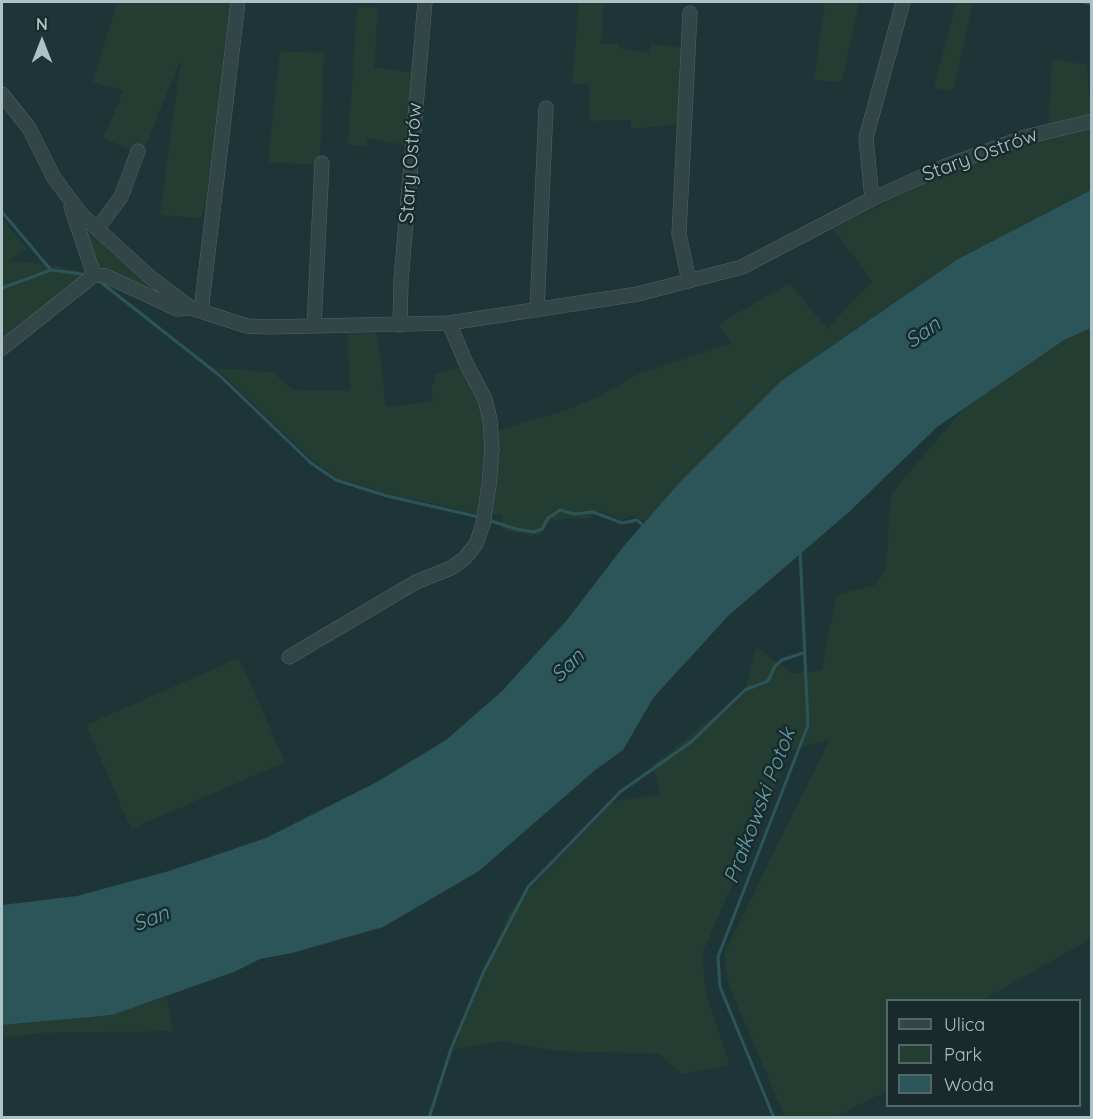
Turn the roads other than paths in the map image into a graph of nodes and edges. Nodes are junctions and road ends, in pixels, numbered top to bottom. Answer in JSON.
{"nodes":[{"id":1,"x":238,"y":2,"type":"edge"},
{"id":2,"x":425,"y":2,"type":"edge"},
{"id":3,"x":903,"y":2,"type":"edge"},
{"id":4,"x":690,"y":12,"type":"dead end"},
{"id":5,"x":2,"y":94,"type":"edge"},
{"id":6,"x":546,"y":108,"type":"dead end"},
{"id":7,"x":1092,"y":121,"type":"edge"},
{"id":8,"x":138,"y":151,"type":"dead end"},
{"id":9,"x":322,"y":163,"type":"dead end"},
{"id":10,"x":68,"y":199,"type":"junction"},
{"id":11,"x":872,"y":199,"type":"junction"},
{"id":12,"x":97,"y":230,"type":"junction"},
{"id":13,"x":94,"y":275,"type":"junction"},
{"id":14,"x":688,"y":281,"type":"junction"},
{"id":15,"x":196,"y":310,"type":"junction"},
{"id":16,"x":537,"y":310,"type":"junction"},
{"id":17,"x":449,"y":323,"type":"junction"},
{"id":18,"x":400,"y":325,"type":"junction"},
{"id":19,"x":314,"y":326,"type":"junction"},
{"id":20,"x":2,"y":348,"type":"edge"},
{"id":21,"x":289,"y":657,"type":"dead end"}],
"edges":[{"from":1,"to":15,"type":"street"},
{"from":2,"to":18,"type":"street","name":"Stary Ostrów"},
{"from":3,"to":11,"type":"street"},
{"from":4,"to":14,"type":"street"},
{"from":5,"to":10,"type":"street"},
{"from":6,"to":16,"type":"street"},
{"from":7,"to":11,"type":"street","name":"Stary Ostrów"},
{"from":8,"to":12,"type":"street"},
{"from":9,"to":19,"type":"street"},
{"from":10,"to":12,"type":"street"},
{"from":10,"to":13,"type":"street"},
{"from":11,"to":14,"type":"street","name":"Stary Ostrów"},
{"from":12,"to":15,"type":"street"},
{"from":13,"to":15,"type":"street","name":"Stary Ostrów"},
{"from":13,"to":20,"type":"street"},
{"from":14,"to":16,"type":"street","name":"Stary Ostrów"},
{"from":15,"to":19,"type":"street","name":"Stary Ostrów"},
{"from":16,"to":17,"type":"street","name":"Stary Ostrów"},
{"from":17,"to":18,"type":"street","name":"Stary Ostrów"},
{"from":17,"to":21,"type":"street"},
{"from":18,"to":19,"type":"street","name":"Stary Ostrów"}]}
